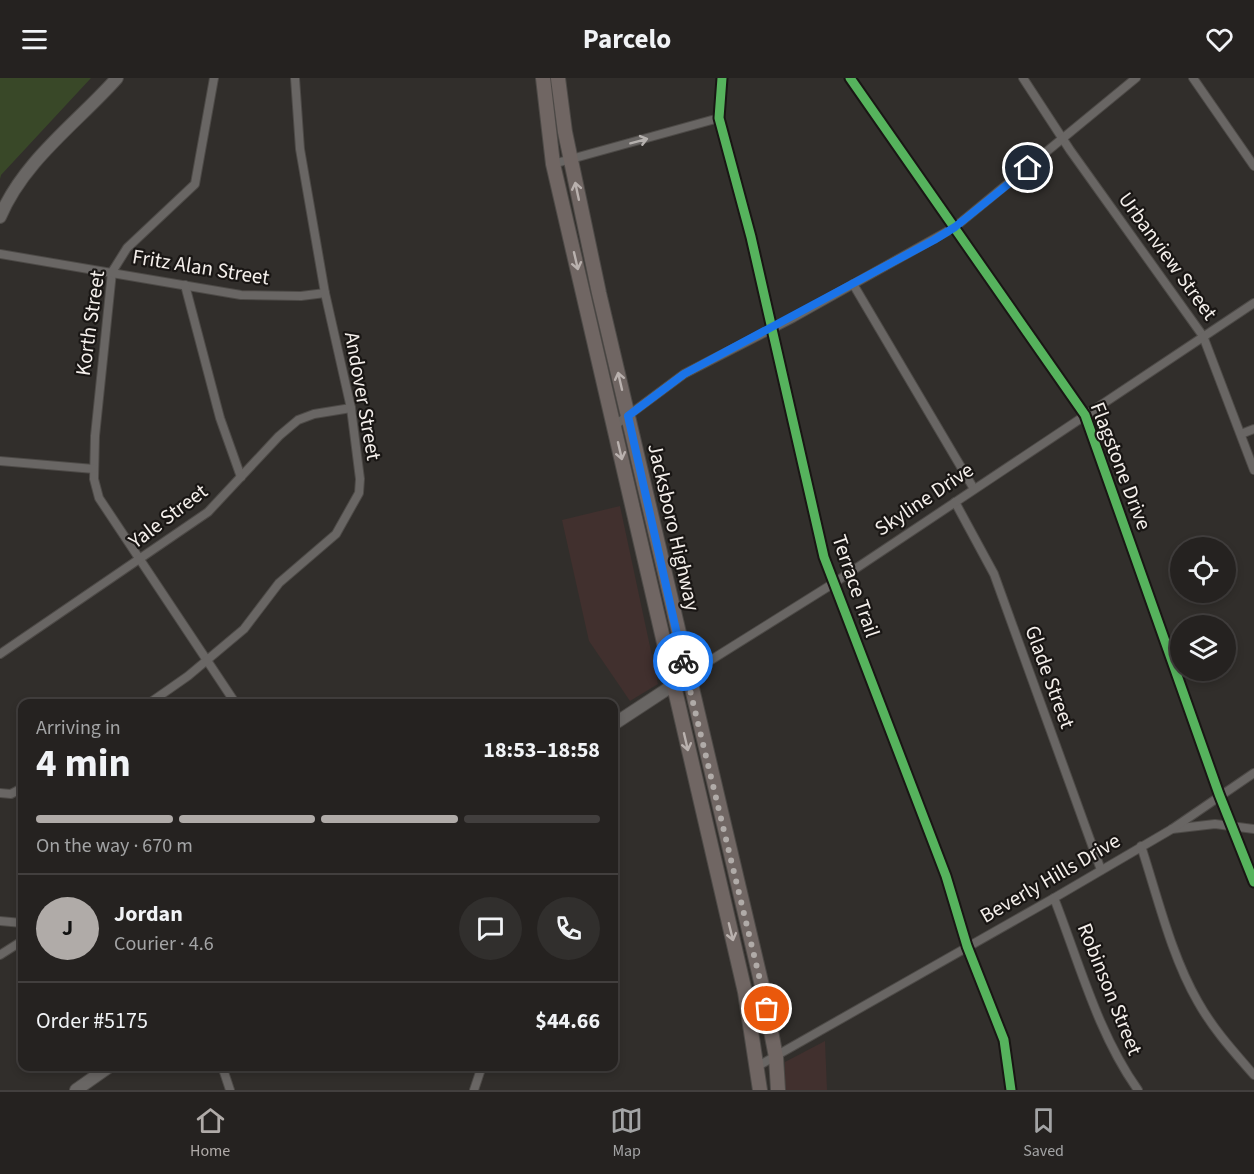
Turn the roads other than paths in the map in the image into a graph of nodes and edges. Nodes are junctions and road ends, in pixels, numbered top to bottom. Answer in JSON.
{"nodes":[{"id":1,"x":117,"y":78,"type":"edge"},
{"id":2,"x":214,"y":78,"type":"edge"},
{"id":3,"x":295,"y":78,"type":"edge"},
{"id":4,"x":543,"y":78,"type":"edge"},
{"id":5,"x":558,"y":78,"type":"edge"},
{"id":6,"x":722,"y":78,"type":"edge"},
{"id":7,"x":850,"y":78,"type":"edge"},
{"id":8,"x":1023,"y":78,"type":"edge"},
{"id":9,"x":1136,"y":78,"type":"edge"},
{"id":10,"x":1193,"y":78,"type":"edge"},
{"id":11,"x":719,"y":118,"type":"junction"},
{"id":12,"x":1062,"y":139,"type":"junction"},
{"id":13,"x":577,"y":158,"type":"junction"},
{"id":14,"x":553,"y":164,"type":"junction"},
{"id":15,"x":1254,"y":166,"type":"edge"},
{"id":16,"x":0,"y":218,"type":"edge"},
{"id":17,"x":955,"y":227,"type":"junction"},
{"id":18,"x":0,"y":254,"type":"edge"},
{"id":19,"x":112,"y":272,"type":"junction"},
{"id":20,"x":853,"y":284,"type":"junction"},
{"id":21,"x":185,"y":285,"type":"junction"},
{"id":22,"x":325,"y":293,"type":"junction"},
{"id":23,"x":1254,"y":303,"type":"edge"},
{"id":24,"x":603,"y":308,"type":"junction"},
{"id":25,"x":588,"y":311,"type":"junction"},
{"id":26,"x":772,"y":328,"type":"junction"},
{"id":27,"x":1203,"y":336,"type":"junction"},
{"id":28,"x":351,"y":408,"type":"junction"},
{"id":29,"x":1085,"y":414,"type":"junction"},
{"id":30,"x":628,"y":416,"type":"junction"},
{"id":31,"x":614,"y":426,"type":"junction"},
{"id":32,"x":1254,"y":429,"type":"edge"},
{"id":33,"x":1241,"y":434,"type":"junction"},
{"id":34,"x":0,"y":461,"type":"edge"},
{"id":35,"x":94,"y":467,"type":"junction"},
{"id":36,"x":1254,"y":470,"type":"edge"},
{"id":37,"x":241,"y":477,"type":"junction"},
{"id":38,"x":975,"y":489,"type":"junction"},
{"id":39,"x":955,"y":502,"type":"junction"},
{"id":40,"x":140,"y":560,"type":"junction"},
{"id":41,"x":834,"y":583,"type":"junction"},
{"id":42,"x":0,"y":654,"type":"edge"},
{"id":43,"x":208,"y":660,"type":"junction"},
{"id":44,"x":687,"y":676,"type":"junction"},
{"id":45,"x":673,"y":685,"type":"junction"},
{"id":46,"x":155,"y":699,"type":"edge"},
{"id":47,"x":233,"y":699,"type":"edge"},
{"id":48,"x":618,"y":721,"type":"edge"},
{"id":49,"x":1254,"y":773,"type":"edge"},
{"id":50,"x":18,"y":790,"type":"edge"},
{"id":51,"x":0,"y":794,"type":"edge"},
{"id":52,"x":1219,"y":794,"type":"junction"},
{"id":53,"x":1231,"y":826,"type":"junction"},
{"id":54,"x":1172,"y":829,"type":"junction"},
{"id":55,"x":1254,"y":829,"type":"edge"},
{"id":56,"x":1142,"y":846,"type":"junction"},
{"id":57,"x":1101,"y":870,"type":"junction"},
{"id":58,"x":736,"y":877,"type":"junction"},
{"id":59,"x":718,"y":880,"type":"junction"},
{"id":60,"x":1254,"y":882,"type":"edge"},
{"id":61,"x":1054,"y":898,"type":"junction"},
{"id":62,"x":0,"y":921,"type":"edge"},
{"id":63,"x":18,"y":923,"type":"edge"},
{"id":64,"x":18,"y":944,"type":"edge"},
{"id":65,"x":967,"y":946,"type":"junction"},
{"id":66,"x":0,"y":955,"type":"edge"},
{"id":67,"x":776,"y":1057,"type":"junction"},
{"id":68,"x":758,"y":1066,"type":"junction"},
{"id":69,"x":103,"y":1071,"type":"edge"},
{"id":70,"x":224,"y":1071,"type":"edge"},
{"id":71,"x":480,"y":1071,"type":"edge"},
{"id":72,"x":1254,"y":1075,"type":"edge"},
{"id":73,"x":76,"y":1090,"type":"edge"},
{"id":74,"x":230,"y":1090,"type":"edge"},
{"id":75,"x":474,"y":1090,"type":"edge"},
{"id":76,"x":760,"y":1090,"type":"edge"},
{"id":77,"x":778,"y":1090,"type":"edge"},
{"id":78,"x":1011,"y":1090,"type":"edge"},
{"id":79,"x":1138,"y":1090,"type":"edge"}],
"edges":[{"from":1,"to":16,"type":"street"},
{"from":2,"to":19,"type":"street","name":"Korth Street"},
{"from":3,"to":22,"type":"street","name":"Andover Street"},
{"from":4,"to":14,"type":"main road","name":"Jacksboro Highway"},
{"from":5,"to":13,"type":"main road","name":"Jacksboro Highway"},
{"from":6,"to":11,"type":"street","name":"Terrace Trail"},
{"from":7,"to":17,"type":"street","name":"Flagstone Drive"},
{"from":8,"to":12,"type":"street","name":"Urbanview Street"},
{"from":9,"to":12,"type":"street"},
{"from":10,"to":15,"type":"street"},
{"from":13,"to":11,"type":"street","one_way":true},
{"from":11,"to":26,"type":"street","name":"Terrace Trail"},
{"from":12,"to":17,"type":"street"},
{"from":12,"to":27,"type":"street","name":"Urbanview Street"},
{"from":13,"to":14,"type":"street"},
{"from":24,"to":13,"type":"main road","name":"Jacksboro Highway","one_way":true},
{"from":14,"to":25,"type":"main road","name":"Jacksboro Highway","one_way":true},
{"from":17,"to":20,"type":"street"},
{"from":17,"to":29,"type":"street","name":"Flagstone Drive"},
{"from":18,"to":19,"type":"street","name":"Fritz Alan Street"},
{"from":19,"to":21,"type":"street","name":"Fritz Alan Street"},
{"from":19,"to":35,"type":"street","name":"Korth Street"},
{"from":20,"to":26,"type":"street"},
{"from":20,"to":38,"type":"street"},
{"from":21,"to":22,"type":"street","name":"Fritz Alan Street"},
{"from":21,"to":37,"type":"street"},
{"from":22,"to":28,"type":"street","name":"Andover Street"},
{"from":23,"to":27,"type":"street","name":"Skyline Drive"},
{"from":24,"to":25,"type":"main road"},
{"from":30,"to":24,"type":"main road","name":"Jacksboro Highway","one_way":true},
{"from":25,"to":31,"type":"main road","name":"Jacksboro Highway"},
{"from":26,"to":30,"type":"street"},
{"from":26,"to":41,"type":"street","name":"Terrace Trail"},
{"from":27,"to":29,"type":"street","name":"Skyline Drive"},
{"from":27,"to":33,"type":"street","name":"Urbanview Street"},
{"from":28,"to":37,"type":"street","name":"Yale Street"},
{"from":28,"to":43,"type":"street","name":"Andover Street"},
{"from":29,"to":38,"type":"street","name":"Skyline Drive"},
{"from":29,"to":52,"type":"street","name":"Flagstone Drive"},
{"from":30,"to":31,"type":"street"},
{"from":30,"to":44,"type":"main road","name":"Jacksboro Highway"},
{"from":31,"to":45,"type":"main road","name":"Jacksboro Highway","one_way":true},
{"from":32,"to":33,"type":"street"},
{"from":33,"to":36,"type":"street","name":"Urbanview Street"},
{"from":34,"to":35,"type":"street"},
{"from":35,"to":40,"type":"street","name":"Korth Street"},
{"from":37,"to":40,"type":"street","name":"Yale Street"},
{"from":38,"to":39,"type":"street","name":"Skyline Drive"},
{"from":39,"to":41,"type":"street","name":"Skyline Drive"},
{"from":39,"to":57,"type":"street","name":"Glade Street"},
{"from":40,"to":42,"type":"street","name":"Yale Street"},
{"from":40,"to":43,"type":"street","name":"Korth Street"},
{"from":41,"to":44,"type":"street","name":"Skyline Drive"},
{"from":41,"to":65,"type":"street","name":"Terrace Trail"},
{"from":43,"to":46,"type":"street","name":"Andover Street"},
{"from":43,"to":47,"type":"street","name":"Korth Street"},
{"from":44,"to":45,"type":"street","name":"Skyline Drive"},
{"from":44,"to":58,"type":"main road","name":"Jacksboro Highway"},
{"from":45,"to":48,"type":"street","name":"Skyline Drive"},
{"from":45,"to":59,"type":"main road","name":"Jacksboro Highway","one_way":true},
{"from":49,"to":52,"type":"street","name":"Beverly Hills Drive"},
{"from":50,"to":51,"type":"street"},
{"from":52,"to":53,"type":"street","name":"Flagstone Drive"},
{"from":52,"to":54,"type":"street","name":"Beverly Hills Drive"},
{"from":53,"to":54,"type":"street"},
{"from":53,"to":55,"type":"street"},
{"from":53,"to":60,"type":"street","name":"Flagstone Drive"},
{"from":54,"to":56,"type":"street","name":"Beverly Hills Drive"},
{"from":56,"to":57,"type":"street","name":"Beverly Hills Drive"},
{"from":56,"to":72,"type":"street"},
{"from":57,"to":61,"type":"street","name":"Beverly Hills Drive"},
{"from":58,"to":59,"type":"main road"},
{"from":58,"to":67,"type":"main road","name":"Jacksboro Highway"},
{"from":59,"to":68,"type":"main road","name":"Jacksboro Highway","one_way":true},
{"from":61,"to":65,"type":"street","name":"Beverly Hills Drive"},
{"from":61,"to":79,"type":"street","name":"Robinson Street"},
{"from":62,"to":63,"type":"street"},
{"from":64,"to":66,"type":"street"},
{"from":65,"to":67,"type":"street","name":"Beverly Hills Drive"},
{"from":65,"to":78,"type":"street","name":"Terrace Trail"},
{"from":67,"to":68,"type":"street","name":"Beverly Hills Drive"},
{"from":67,"to":77,"type":"main road","name":"Jacksboro Highway"},
{"from":68,"to":76,"type":"main road","name":"Jacksboro Highway"},
{"from":69,"to":73,"type":"street"},
{"from":70,"to":74,"type":"street"},
{"from":71,"to":75,"type":"street"}]}
